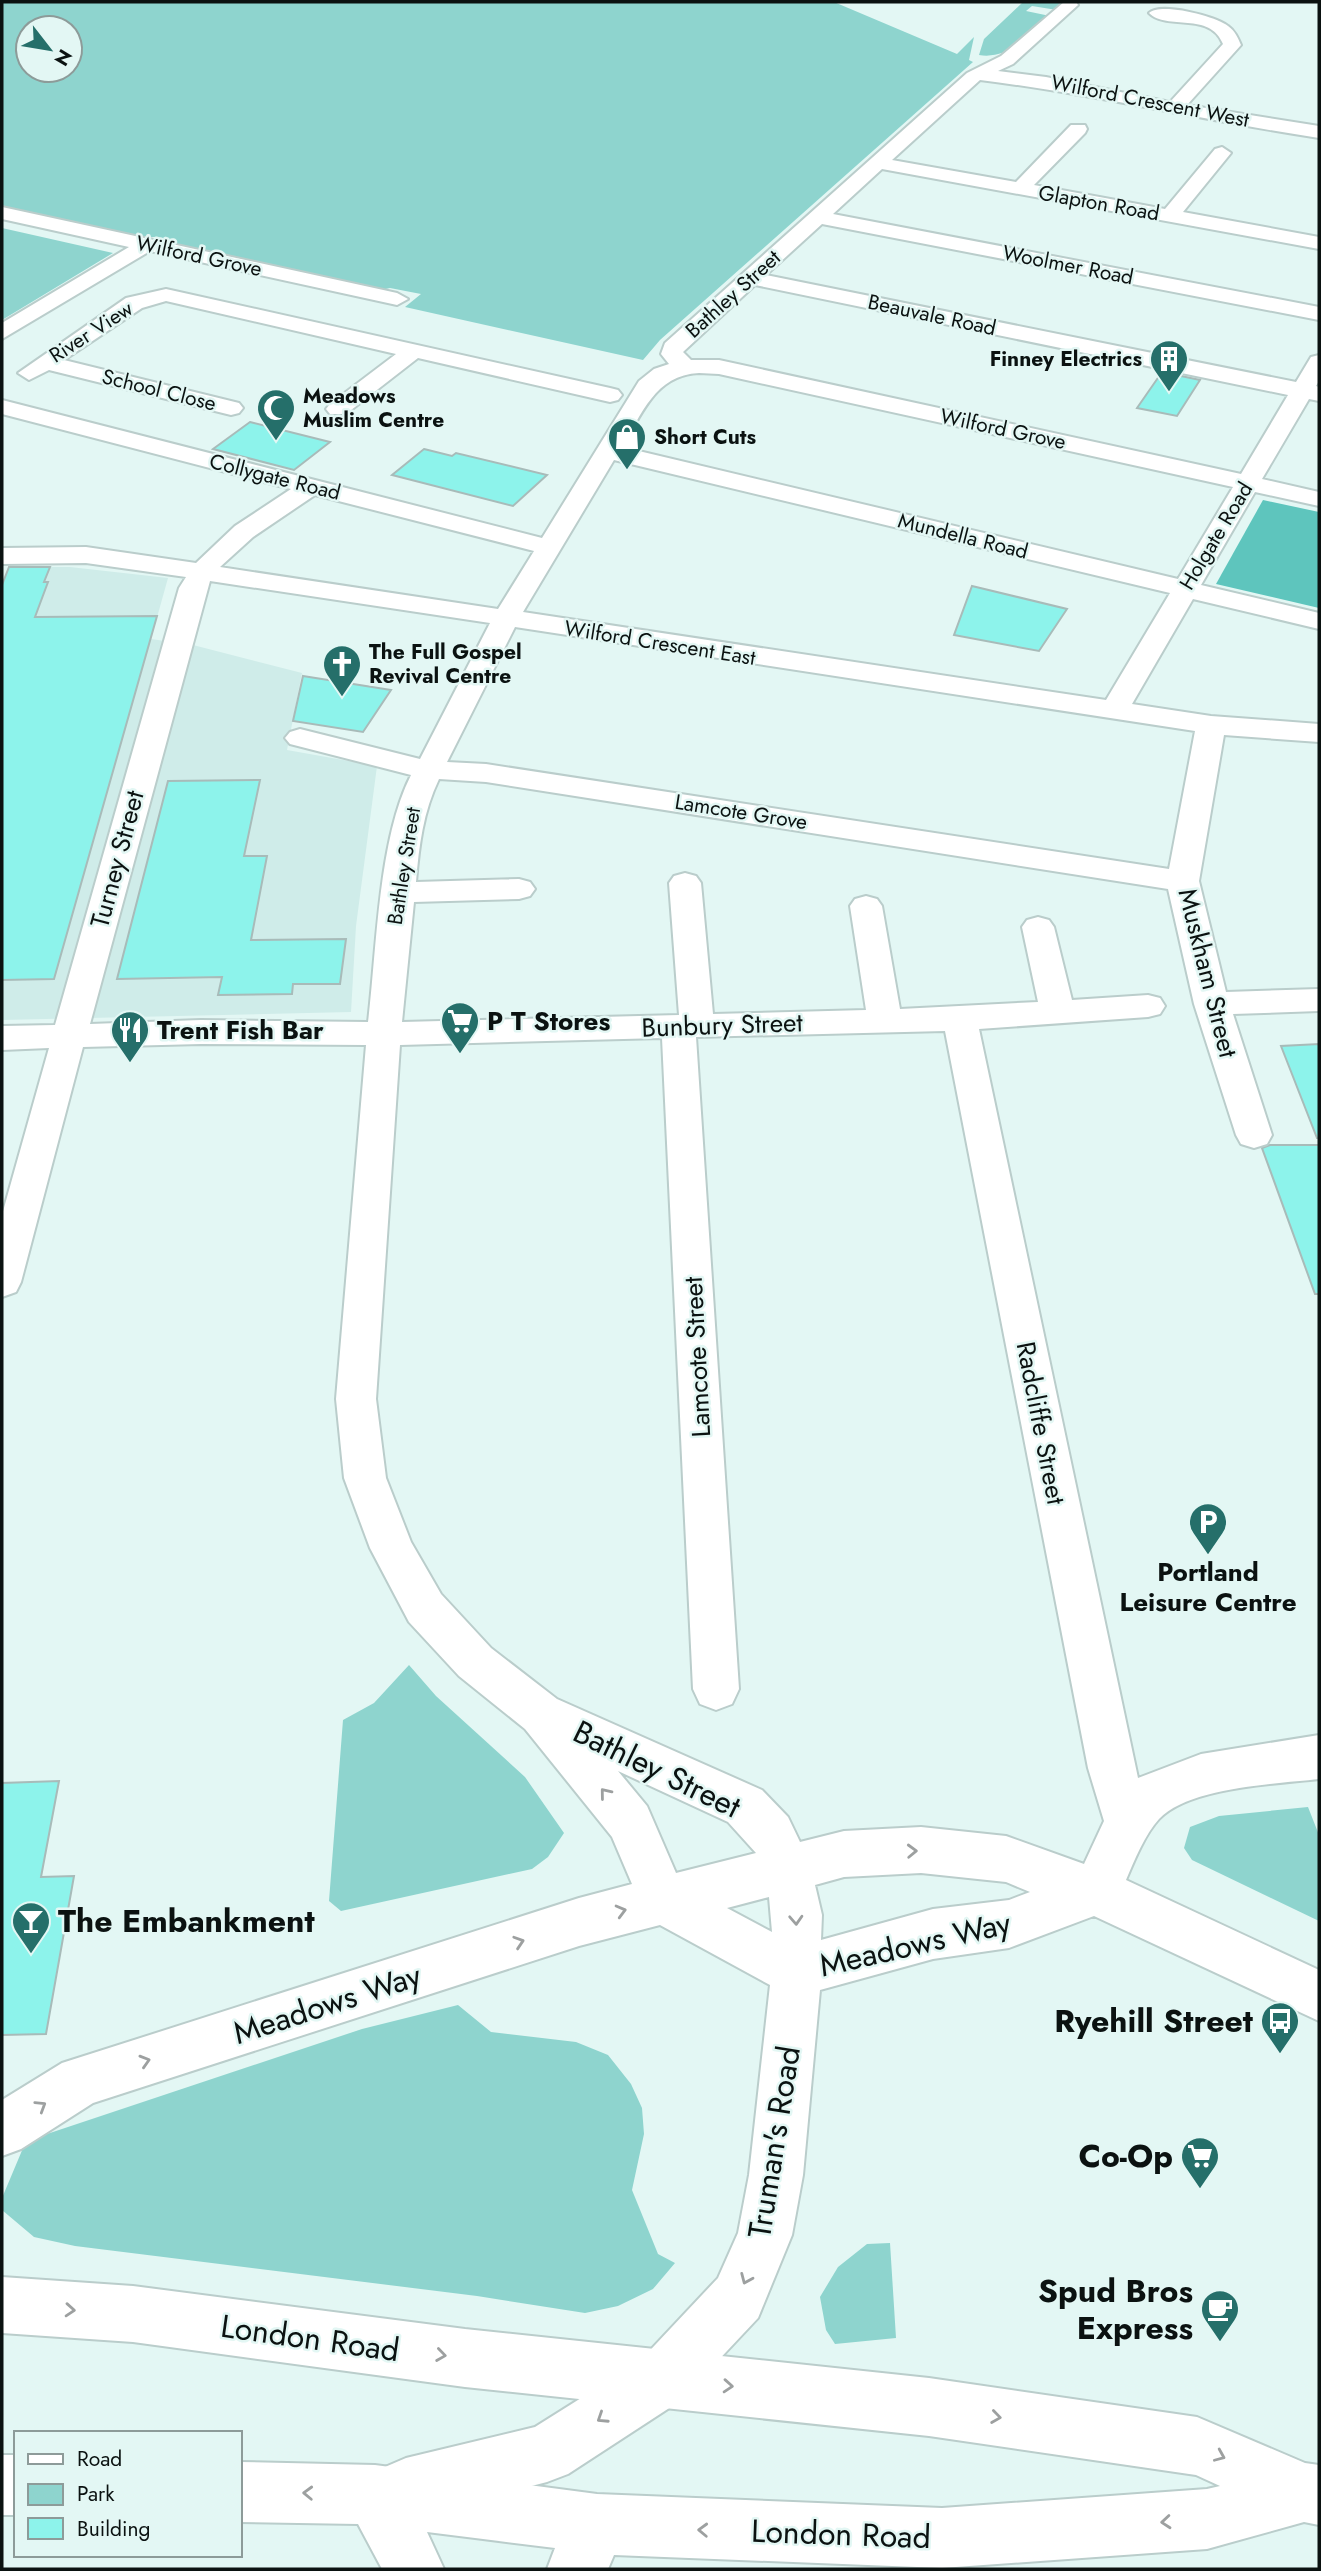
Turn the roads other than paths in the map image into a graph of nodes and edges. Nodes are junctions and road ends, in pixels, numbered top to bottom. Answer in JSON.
{"nodes":[{"id":1,"x":1034,"y":10,"type":"dead end"},
{"id":2,"x":1157,"y":13,"type":"dead end"},
{"id":3,"x":981,"y":75,"type":"junction"},
{"id":4,"x":1175,"y":108,"type":"junction"},
{"id":5,"x":1077,"y":129,"type":"dead end"},
{"id":6,"x":1319,"y":132,"type":"edge"},
{"id":7,"x":1222,"y":153,"type":"dead end"},
{"id":8,"x":878,"y":163,"type":"junction"},
{"id":9,"x":1020,"y":189,"type":"junction"},
{"id":10,"x":2,"y":213,"type":"edge"},
{"id":11,"x":1170,"y":216,"type":"junction"},
{"id":12,"x":817,"y":217,"type":"junction"},
{"id":13,"x":1319,"y":243,"type":"edge"},
{"id":14,"x":146,"y":245,"type":"junction"},
{"id":15,"x":751,"y":278,"type":"junction"},
{"id":16,"x":329,"y":284,"type":"junction"},
{"id":17,"x":397,"y":299,"type":"dead end"},
{"id":18,"x":1319,"y":314,"type":"edge"},
{"id":19,"x":279,"y":320,"type":"junction"},
{"id":20,"x":2,"y":332,"type":"edge"},
{"id":21,"x":415,"y":351,"type":"junction"},
{"id":22,"x":1319,"y":362,"type":"edge"},
{"id":23,"x":38,"y":367,"type":"joint"},
{"id":24,"x":686,"y":367,"type":"junction"},
{"id":25,"x":1311,"y":392,"type":"edge"},
{"id":26,"x":610,"y":395,"type":"dead end"},
{"id":27,"x":2,"y":407,"type":"edge"},
{"id":28,"x":231,"y":408,"type":"dead end"},
{"id":29,"x":338,"y":409,"type":"dead end"},
{"id":30,"x":607,"y":452,"type":"junction"},
{"id":31,"x":1248,"y":483,"type":"junction"},
{"id":32,"x":310,"y":487,"type":"junction"},
{"id":33,"x":1319,"y":499,"type":"edge"},
{"id":34,"x":548,"y":547,"type":"junction"},
{"id":35,"x":2,"y":556,"type":"edge"},
{"id":36,"x":200,"y":570,"type":"junction"},
{"id":37,"x":1183,"y":590,"type":"junction"},
{"id":38,"x":505,"y":620,"type":"junction"},
{"id":39,"x":1319,"y":621,"type":"edge"},
{"id":40,"x":1114,"y":711,"type":"junction"},
{"id":41,"x":1212,"y":725,"type":"junction"},
{"id":42,"x":1319,"y":733,"type":"edge"},
{"id":43,"x":300,"y":738,"type":"dead end"},
{"id":44,"x":428,"y":770,"type":"junction"},
{"id":45,"x":1183,"y":881,"type":"junction"},
{"id":46,"x":685,"y":883,"type":"dead end"},
{"id":47,"x":519,"y":889,"type":"dead end"},
{"id":48,"x":398,"y":892,"type":"junction"},
{"id":49,"x":866,"y":906,"type":"dead end"},
{"id":50,"x":1038,"y":927,"type":"dead end"},
{"id":51,"x":1319,"y":1000,"type":"edge"},
{"id":52,"x":1211,"y":1004,"type":"junction"},
{"id":53,"x":1147,"y":1006,"type":"dead end"},
{"id":54,"x":1058,"y":1014,"type":"junction"},
{"id":55,"x":960,"y":1018,"type":"junction"},
{"id":56,"x":885,"y":1021,"type":"junction"},
{"id":57,"x":688,"y":1026,"type":"junction"},
{"id":58,"x":384,"y":1034,"type":"junction"},
{"id":59,"x":70,"y":1035,"type":"junction"},
{"id":60,"x":2,"y":1038,"type":"edge"},
{"id":61,"x":1254,"y":1135,"type":"dead end"},
{"id":62,"x":2,"y":1282,"type":"edge"},
{"id":63,"x":716,"y":1689,"type":"dead end"},
{"id":64,"x":541,"y":1714,"type":"junction"},
{"id":65,"x":1319,"y":1757,"type":"edge"},
{"id":66,"x":1129,"y":1826,"type":"junction"},
{"id":67,"x":787,"y":1868,"type":"junction"},
{"id":68,"x":1096,"y":1891,"type":"junction"},
{"id":69,"x":663,"y":1900,"type":"junction"},
{"id":70,"x":796,"y":1972,"type":"junction"},
{"id":71,"x":1319,"y":1996,"type":"edge"},
{"id":72,"x":2,"y":2130,"type":"edge"},
{"id":73,"x":2,"y":2305,"type":"edge"},
{"id":74,"x":660,"y":2381,"type":"junction"},
{"id":75,"x":242,"y":2491,"type":"edge"},
{"id":76,"x":1312,"y":2493,"type":"edge"},
{"id":77,"x":375,"y":2495,"type":"junction"},
{"id":78,"x":587,"y":2546,"type":"edge"},
{"id":79,"x":414,"y":2569,"type":"edge"}],
"edges":[{"from":1,"to":3,"type":"street","name":"Bathley Street"},
{"from":2,"to":4,"type":"street"},
{"from":3,"to":4,"type":"street","name":"Wilford Crescent West"},
{"from":3,"to":8,"type":"street","name":"Bathley Street"},
{"from":4,"to":6,"type":"street","name":"Wilford Crescent West"},
{"from":5,"to":9,"type":"street"},
{"from":7,"to":11,"type":"street"},
{"from":8,"to":9,"type":"street","name":"Glapton Road"},
{"from":8,"to":12,"type":"street","name":"Bathley Street"},
{"from":9,"to":11,"type":"street","name":"Glapton Road"},
{"from":10,"to":14,"type":"street","name":"Wilford Grove"},
{"from":11,"to":13,"type":"street","name":"Glapton Road"},
{"from":12,"to":15,"type":"street","name":"Bathley Street"},
{"from":12,"to":18,"type":"street","name":"Woolmer Road"},
{"from":14,"to":16,"type":"street","name":"Wilford Grove"},
{"from":14,"to":20,"type":"street"},
{"from":15,"to":24,"type":"street","name":"Bathley Street"},
{"from":15,"to":25,"type":"street","name":"Beauvale Road"},
{"from":16,"to":17,"type":"street","name":"Wilford Grove"},
{"from":16,"to":19,"type":"street"},
{"from":19,"to":21,"type":"street","name":"River View"},
{"from":19,"to":23,"type":"street","name":"River View"},
{"from":21,"to":26,"type":"street","name":"River View"},
{"from":21,"to":29,"type":"street"},
{"from":22,"to":25,"type":"street","name":"Holgate Road"},
{"from":23,"to":28,"type":"street","name":"School Close"},
{"from":24,"to":30,"type":"street","name":"Bathley Street"},
{"from":24,"to":31,"type":"street","name":"Wilford Grove"},
{"from":25,"to":31,"type":"street","name":"Holgate Road"},
{"from":27,"to":32,"type":"street","name":"Collygate Road"},
{"from":30,"to":34,"type":"street","name":"Bathley Street"},
{"from":30,"to":37,"type":"street","name":"Mundella Road"},
{"from":31,"to":33,"type":"street","name":"Wilford Grove"},
{"from":31,"to":37,"type":"street","name":"Holgate Road"},
{"from":32,"to":34,"type":"street","name":"Collygate Road"},
{"from":32,"to":36,"type":"street","name":"Turney Street"},
{"from":34,"to":38,"type":"street","name":"Bathley Street"},
{"from":35,"to":36,"type":"street","name":"Wilford Crescent East"},
{"from":36,"to":38,"type":"street","name":"Wilford Crescent East"},
{"from":36,"to":59,"type":"street","name":"Turney Street"},
{"from":37,"to":39,"type":"street","name":"Mundella Road"},
{"from":37,"to":40,"type":"street","name":"Holgate Road"},
{"from":38,"to":40,"type":"street","name":"Wilford Crescent East"},
{"from":38,"to":44,"type":"street","name":"Bathley Street"},
{"from":40,"to":41,"type":"street","name":"Wilford Crescent East"},
{"from":41,"to":42,"type":"street","name":"Wilford Crescent East"},
{"from":41,"to":45,"type":"street","name":"Muskham Street"},
{"from":43,"to":44,"type":"street","name":"Lamcote Grove"},
{"from":44,"to":45,"type":"street","name":"Lamcote Grove"},
{"from":44,"to":48,"type":"street","name":"Bathley Street"},
{"from":45,"to":52,"type":"street","name":"Muskham Street"},
{"from":46,"to":57,"type":"street","name":"Lamcote Street"},
{"from":47,"to":48,"type":"street"},
{"from":48,"to":58,"type":"street","name":"Bathley Street"},
{"from":49,"to":56,"type":"street"},
{"from":50,"to":54,"type":"street"},
{"from":51,"to":52,"type":"street"},
{"from":52,"to":61,"type":"street","name":"Muskham Street"},
{"from":53,"to":54,"type":"street","name":"Bunbury Street"},
{"from":54,"to":55,"type":"street","name":"Bunbury Street"},
{"from":55,"to":56,"type":"street","name":"Bunbury Street"},
{"from":55,"to":66,"type":"street","name":"Radcliffe Street"},
{"from":56,"to":57,"type":"street","name":"Bunbury Street"},
{"from":57,"to":58,"type":"street","name":"Bunbury Street"},
{"from":57,"to":63,"type":"street","name":"Lamcote Street"},
{"from":58,"to":59,"type":"street","name":"Bunbury Street"},
{"from":58,"to":64,"type":"street","name":"Bathley Street"},
{"from":59,"to":60,"type":"street","name":"Bunbury Street"},
{"from":59,"to":62,"type":"street","name":"Turney Street"},
{"from":64,"to":67,"type":"street","name":"Bathley Street"},
{"from":69,"to":64,"type":"street","name":"Bathley Street","one_way":true},
{"from":65,"to":66,"type":"street"},
{"from":66,"to":68,"type":"street"},
{"from":67,"to":68,"type":"street","name":"Meadows Way","one_way":true},
{"from":67,"to":69,"type":"street","name":"Meadows Way"},
{"from":67,"to":70,"type":"street","name":"Truman's Road","one_way":true},
{"from":68,"to":70,"type":"street","name":"Meadows Way"},
{"from":68,"to":71,"type":"street","name":"Meadows Way"},
{"from":69,"to":70,"type":"street","name":"Meadows Way"},
{"from":72,"to":69,"type":"street","name":"Meadows Way","one_way":true},
{"from":70,"to":74,"type":"street","name":"Truman's Road","one_way":true},
{"from":73,"to":74,"type":"street","name":"London Road","one_way":true},
{"from":74,"to":76,"type":"street","name":"London Road","one_way":true},
{"from":74,"to":77,"type":"street","name":"London Road","one_way":true},
{"from":77,"to":75,"type":"street","name":"London Road","one_way":true},
{"from":76,"to":78,"type":"street","name":"London Road","one_way":true},
{"from":77,"to":78,"type":"street","name":"London Road"},
{"from":77,"to":79,"type":"street"}]}
